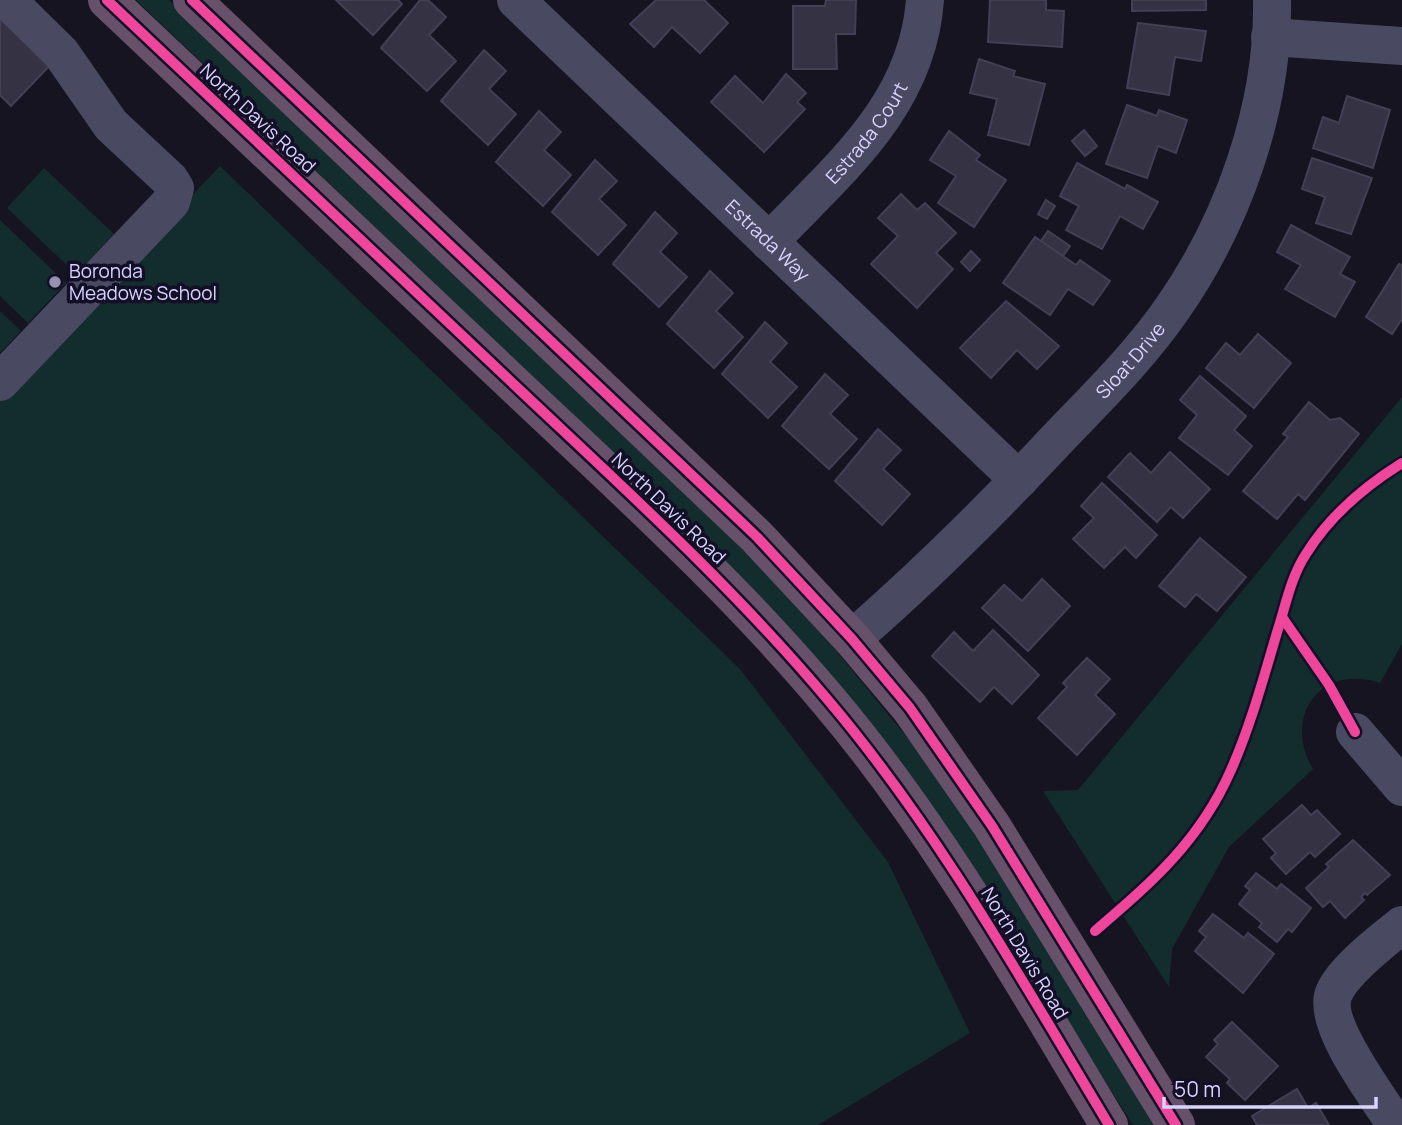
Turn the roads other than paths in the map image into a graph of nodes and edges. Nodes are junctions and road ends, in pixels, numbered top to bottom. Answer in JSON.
{"nodes":[{"id":1,"x":7,"y":0,"type":"edge"},
{"id":2,"x":107,"y":0,"type":"edge"},
{"id":3,"x":192,"y":0,"type":"edge"},
{"id":4,"x":516,"y":0,"type":"edge"},
{"id":5,"x":925,"y":0,"type":"edge"},
{"id":6,"x":1271,"y":19,"type":"edge"},
{"id":7,"x":1402,"y":46,"type":"edge"},
{"id":8,"x":769,"y":242,"type":"junction"},
{"id":9,"x":0,"y":383,"type":"edge"},
{"id":10,"x":1019,"y":480,"type":"junction"},
{"id":11,"x":852,"y":639,"type":"junction"},
{"id":12,"x":1355,"y":732,"type":"dead end"},
{"id":13,"x":1402,"y":787,"type":"edge"},
{"id":14,"x":1402,"y":925,"type":"edge"},
{"id":15,"x":1109,"y":1125,"type":"edge"},
{"id":16,"x":1176,"y":1125,"type":"edge"},
{"id":17,"x":1396,"y":1125,"type":"edge"}],
"edges":[{"from":1,"to":9,"type":"street"},
{"from":2,"to":15,"type":"highway","name":"North Davis Road"},
{"from":3,"to":11,"type":"highway","name":"North Davis Road"},
{"from":4,"to":8,"type":"street","name":"Estrada Way"},
{"from":5,"to":8,"type":"street","name":"Estrada Court"},
{"from":6,"to":7,"type":"street"},
{"from":6,"to":10,"type":"street","name":"Sloat Drive"},
{"from":8,"to":10,"type":"street","name":"Estrada Way"},
{"from":10,"to":11,"type":"street","name":"Sloat Drive"},
{"from":11,"to":16,"type":"highway","name":"North Davis Road"},
{"from":12,"to":13,"type":"street"},
{"from":14,"to":17,"type":"street"}]}
